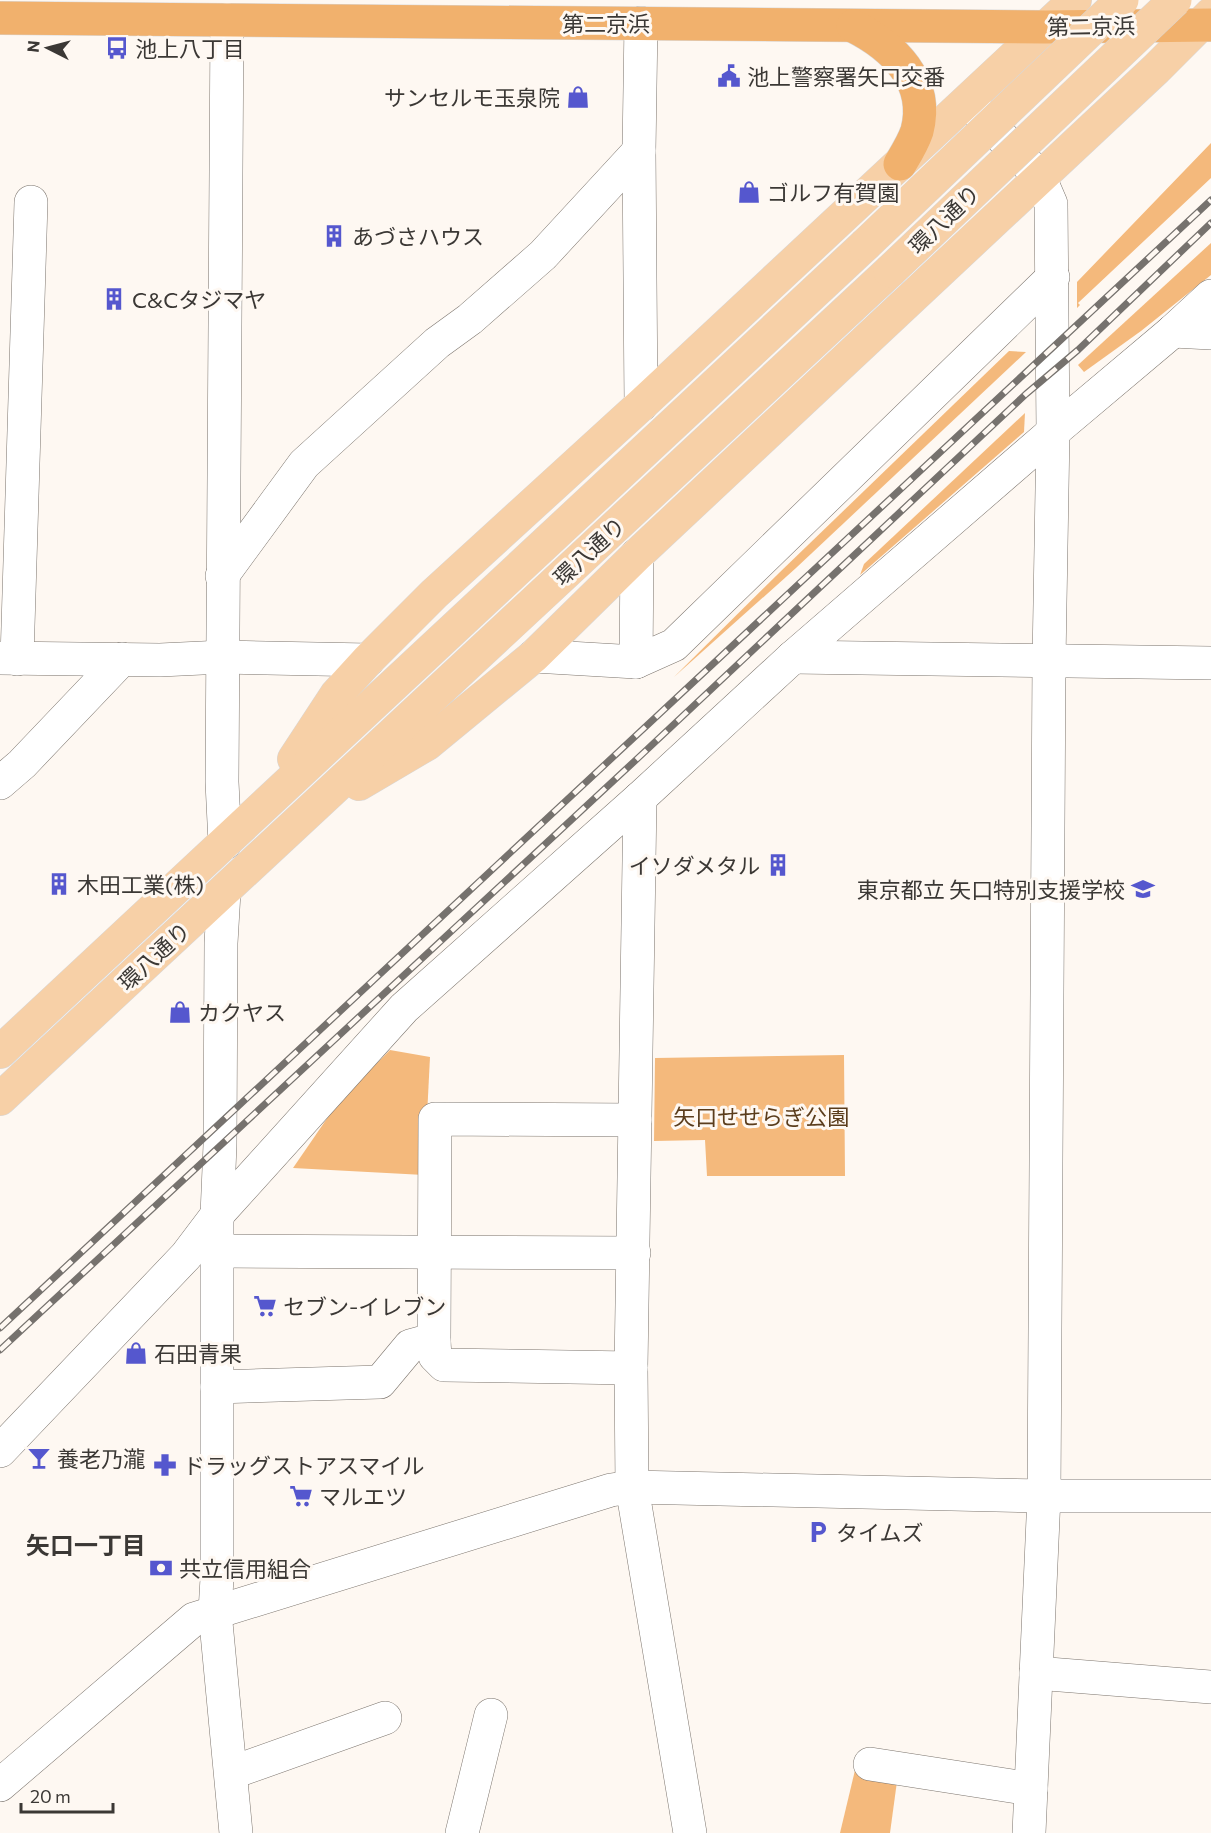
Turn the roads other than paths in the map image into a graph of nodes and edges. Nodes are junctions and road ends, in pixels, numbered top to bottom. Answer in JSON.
{"nodes":[{"id":1,"x":1075,"y":0,"type":"edge"},
{"id":2,"x":1122,"y":0,"type":"edge"},
{"id":3,"x":1175,"y":0,"type":"edge"},
{"id":4,"x":0,"y":18,"type":"edge"},
{"id":5,"x":227,"y":20,"type":"junction"},
{"id":6,"x":1207,"y":21,"type":"edge"},
{"id":7,"x":641,"y":23,"type":"junction"},
{"id":8,"x":853,"y":26,"type":"junction"},
{"id":9,"x":1045,"y":27,"type":"junction"},
{"id":10,"x":967,"y":101,"type":"junction"},
{"id":11,"x":639,"y":151,"type":"junction"},
{"id":12,"x":900,"y":164,"type":"junction"},
{"id":13,"x":1039,"y":176,"type":"junction"},
{"id":14,"x":31,"y":202,"type":"dead end"},
{"id":15,"x":1053,"y":277,"type":"junction"},
{"id":16,"x":1211,"y":296,"type":"edge"},
{"id":17,"x":14,"y":316,"type":"edge"},
{"id":18,"x":1173,"y":331,"type":"junction"},
{"id":19,"x":1211,"y":333,"type":"edge"},
{"id":20,"x":641,"y":405,"type":"junction"},
{"id":21,"x":1053,"y":432,"type":"junction"},
{"id":22,"x":637,"y":555,"type":"junction"},
{"id":23,"x":222,"y":576,"type":"junction"},
{"id":24,"x":534,"y":656,"type":"junction"},
{"id":25,"x":223,"y":657,"type":"junction"},
{"id":26,"x":793,"y":657,"type":"junction"},
{"id":27,"x":8,"y":658,"type":"edge"},
{"id":28,"x":122,"y":659,"type":"junction"},
{"id":29,"x":368,"y":660,"type":"junction"},
{"id":30,"x":1049,"y":661,"type":"junction"},
{"id":31,"x":636,"y":662,"type":"junction"},
{"id":32,"x":1211,"y":663,"type":"edge"},
{"id":33,"x":0,"y":783,"type":"edge"},
{"id":34,"x":640,"y":798,"type":"junction"},
{"id":35,"x":266,"y":804,"type":"junction"},
{"id":36,"x":304,"y":817,"type":"junction"},
{"id":37,"x":225,"y":843,"type":"junction"},
{"id":38,"x":224,"y":892,"type":"junction"},
{"id":39,"x":0,"y":1052,"type":"edge"},
{"id":40,"x":0,"y":1099,"type":"edge"},
{"id":41,"x":635,"y":1120,"type":"junction"},
{"id":42,"x":217,"y":1215,"type":"junction"},
{"id":43,"x":218,"y":1251,"type":"junction"},
{"id":44,"x":434,"y":1252,"type":"junction"},
{"id":45,"x":633,"y":1253,"type":"junction"},
{"id":46,"x":434,"y":1342,"type":"junction"},
{"id":47,"x":631,"y":1368,"type":"junction"},
{"id":48,"x":217,"y":1387,"type":"junction"},
{"id":49,"x":0,"y":1451,"type":"edge"},
{"id":50,"x":632,"y":1487,"type":"junction"},
{"id":51,"x":1044,"y":1496,"type":"junction"},
{"id":52,"x":1211,"y":1496,"type":"edge"},
{"id":53,"x":215,"y":1612,"type":"junction"},
{"id":54,"x":1036,"y":1672,"type":"junction"},
{"id":55,"x":1211,"y":1687,"type":"edge"},
{"id":56,"x":491,"y":1715,"type":"dead end"},
{"id":57,"x":385,"y":1718,"type":"dead end"},
{"id":58,"x":870,"y":1764,"type":"dead end"},
{"id":59,"x":231,"y":1773,"type":"junction"},
{"id":60,"x":2,"y":1780,"type":"edge"},
{"id":61,"x":1031,"y":1789,"type":"junction"},
{"id":62,"x":236,"y":1833,"type":"edge"},
{"id":63,"x":462,"y":1833,"type":"edge"},
{"id":64,"x":690,"y":1833,"type":"edge"},
{"id":65,"x":1029,"y":1833,"type":"edge"}],
"edges":[{"from":1,"to":9,"type":"main road"},
{"from":2,"to":35,"type":"main road","name":"環八通り","bridge":true},
{"from":3,"to":36,"type":"main road","name":"環八通り","bridge":true},
{"from":4,"to":5,"type":"highway","name":"第二京浜"},
{"from":5,"to":7,"type":"highway","name":"第二京浜"},
{"from":5,"to":23,"type":"street"},
{"from":6,"to":9,"type":"highway","name":"第二京浜"},
{"from":6,"to":13,"type":"main road"},
{"from":7,"to":8,"type":"highway","name":"第二京浜"},
{"from":7,"to":11,"type":"street"},
{"from":8,"to":9,"type":"highway","name":"第二京浜"},
{"from":8,"to":12,"type":"highway"},
{"from":9,"to":10,"type":"main road"},
{"from":10,"to":12,"type":"main road"},
{"from":10,"to":13,"type":"street"},
{"from":11,"to":20,"type":"street"},
{"from":11,"to":23,"type":"street"},
{"from":12,"to":20,"type":"main road"},
{"from":13,"to":15,"type":"street"},
{"from":13,"to":22,"type":"main road"},
{"from":14,"to":17,"type":"street"},
{"from":15,"to":21,"type":"street"},
{"from":15,"to":31,"type":"street"},
{"from":16,"to":18,"type":"street"},
{"from":17,"to":27,"type":"street"},
{"from":18,"to":19,"type":"street"},
{"from":18,"to":21,"type":"street"},
{"from":20,"to":29,"type":"main road"},
{"from":21,"to":26,"type":"street"},
{"from":21,"to":30,"type":"street"},
{"from":22,"to":24,"type":"main road"},
{"from":22,"to":31,"type":"street"},
{"from":23,"to":25,"type":"street"},
{"from":24,"to":31,"type":"street"},
{"from":24,"to":36,"type":"main road"},
{"from":25,"to":28,"type":"street"},
{"from":25,"to":29,"type":"street"},
{"from":25,"to":37,"type":"street"},
{"from":26,"to":30,"type":"street"},
{"from":26,"to":34,"type":"street"},
{"from":27,"to":28,"type":"street"},
{"from":28,"to":33,"type":"street"},
{"from":29,"to":35,"type":"main road"},
{"from":30,"to":32,"type":"street"},
{"from":30,"to":51,"type":"street"},
{"from":34,"to":41,"type":"street"},
{"from":34,"to":42,"type":"street"},
{"from":35,"to":37,"type":"main road","name":"環八通り"},
{"from":36,"to":38,"type":"main road","name":"環八通り"},
{"from":37,"to":39,"type":"main road","name":"環八通り"},
{"from":38,"to":40,"type":"main road","name":"環八通り"},
{"from":38,"to":42,"type":"street"},
{"from":41,"to":44,"type":"street"},
{"from":41,"to":45,"type":"street"},
{"from":42,"to":43,"type":"street"},
{"from":42,"to":49,"type":"street"},
{"from":43,"to":44,"type":"street"},
{"from":43,"to":48,"type":"street"},
{"from":44,"to":45,"type":"street"},
{"from":44,"to":46,"type":"street"},
{"from":45,"to":47,"type":"street"},
{"from":46,"to":47,"type":"street"},
{"from":46,"to":48,"type":"street"},
{"from":47,"to":50,"type":"street"},
{"from":48,"to":53,"type":"street"},
{"from":50,"to":51,"type":"street"},
{"from":50,"to":53,"type":"street"},
{"from":50,"to":64,"type":"street"},
{"from":51,"to":52,"type":"street"},
{"from":51,"to":54,"type":"street"},
{"from":53,"to":59,"type":"street"},
{"from":53,"to":60,"type":"street"},
{"from":54,"to":55,"type":"street"},
{"from":54,"to":61,"type":"street"},
{"from":56,"to":63,"type":"street"},
{"from":57,"to":59,"type":"street"},
{"from":58,"to":61,"type":"street"},
{"from":59,"to":62,"type":"street"},
{"from":61,"to":65,"type":"street"}]}
